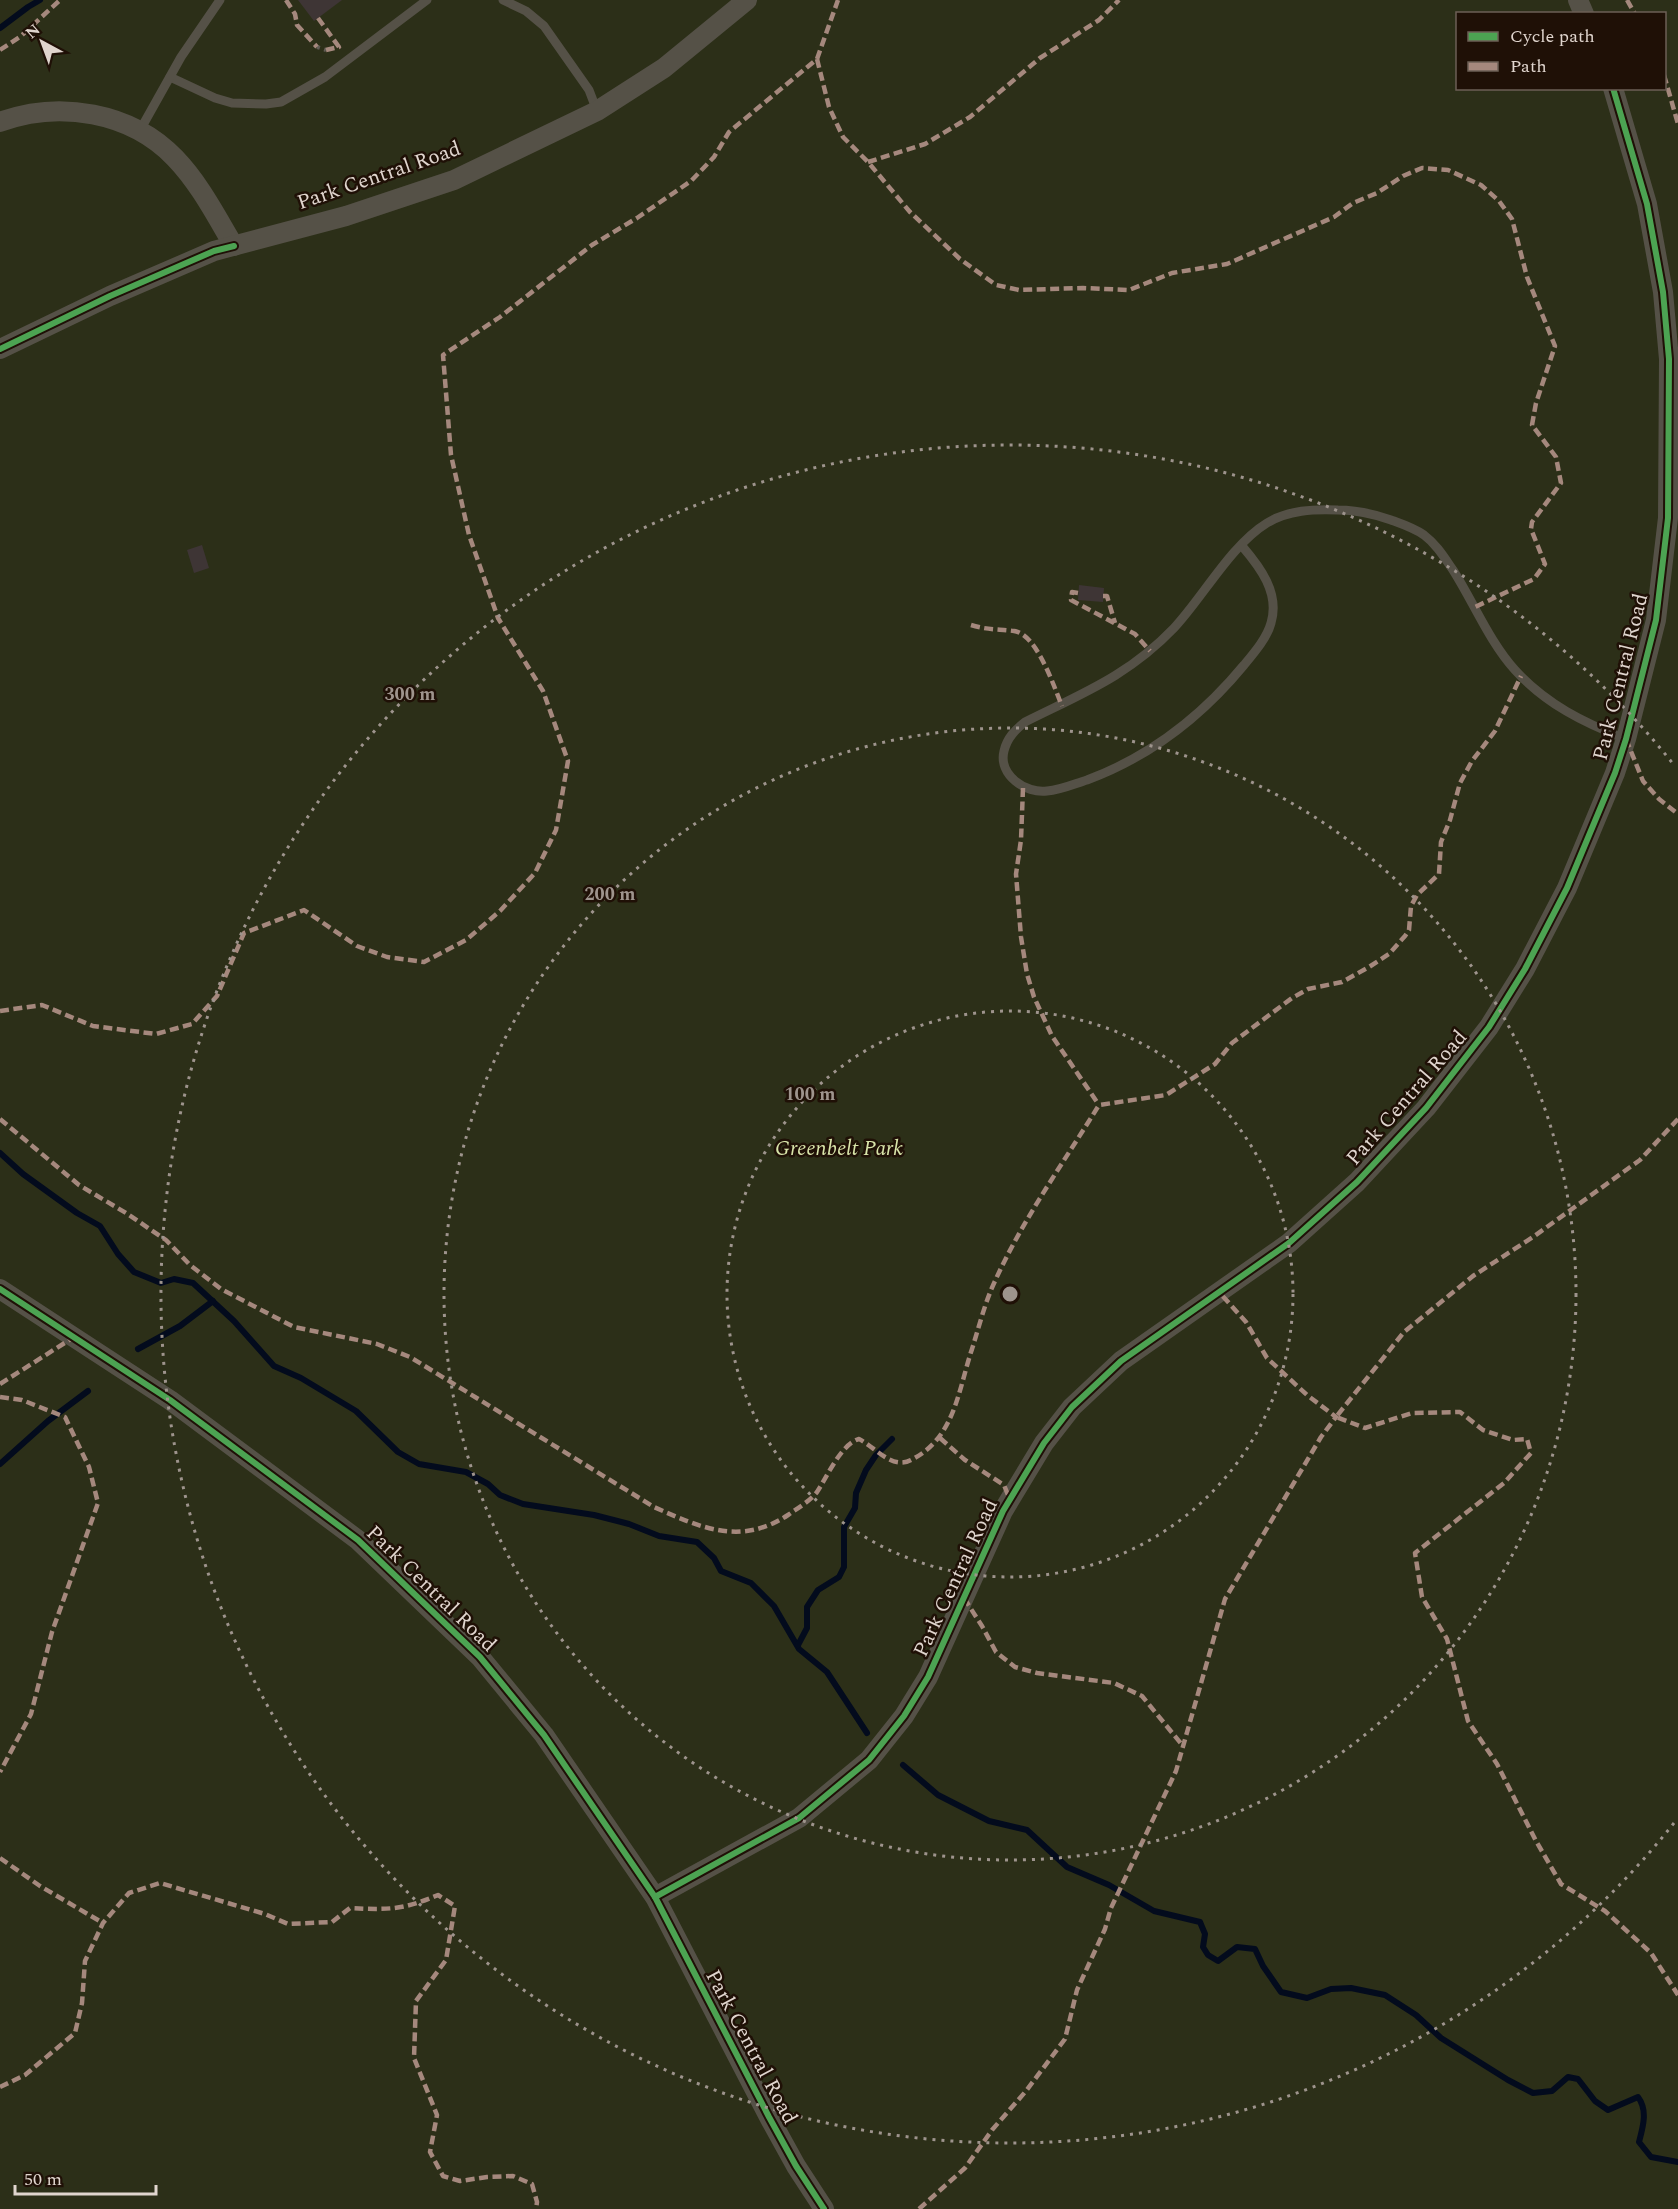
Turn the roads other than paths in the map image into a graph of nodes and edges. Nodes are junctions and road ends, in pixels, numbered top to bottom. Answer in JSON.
{"nodes":[{"id":1,"x":220,"y":0,"type":"edge"},
{"id":2,"x":427,"y":0,"type":"edge"},
{"id":3,"x":503,"y":0,"type":"edge"},
{"id":4,"x":747,"y":0,"type":"edge"},
{"id":5,"x":170,"y":77,"type":"junction"},
{"id":6,"x":1614,"y":90,"type":"edge"},
{"id":7,"x":597,"y":111,"type":"junction"},
{"id":8,"x":0,"y":122,"type":"edge"},
{"id":9,"x":139,"y":132,"type":"junction"},
{"id":10,"x":234,"y":246,"type":"junction"},
{"id":11,"x":0,"y":349,"type":"edge"},
{"id":12,"x":1242,"y":546,"type":"junction"},
{"id":13,"x":1626,"y":739,"type":"junction"},
{"id":14,"x":0,"y":1289,"type":"edge"},
{"id":15,"x":655,"y":1897,"type":"junction"},
{"id":16,"x":824,"y":2209,"type":"edge"}],
"edges":[{"from":1,"to":5,"type":"lane"},
{"from":2,"to":5,"type":"lane"},
{"from":3,"to":7,"type":"lane"},
{"from":4,"to":7,"type":"street","name":"Park Central Road"},
{"from":5,"to":9,"type":"lane"},
{"from":6,"to":13,"type":"street","name":"Park Central Road"},
{"from":7,"to":10,"type":"street","name":"Park Central Road"},
{"from":8,"to":9,"type":"street"},
{"from":9,"to":10,"type":"street"},
{"from":10,"to":11,"type":"street","name":"Park Central Road"},
{"from":12,"to":12,"type":"lane"},
{"from":12,"to":13,"type":"lane"},
{"from":13,"to":15,"type":"street","name":"Park Central Road"},
{"from":14,"to":15,"type":"street","name":"Park Central Road"},
{"from":15,"to":16,"type":"street","name":"Park Central Road"}]}
